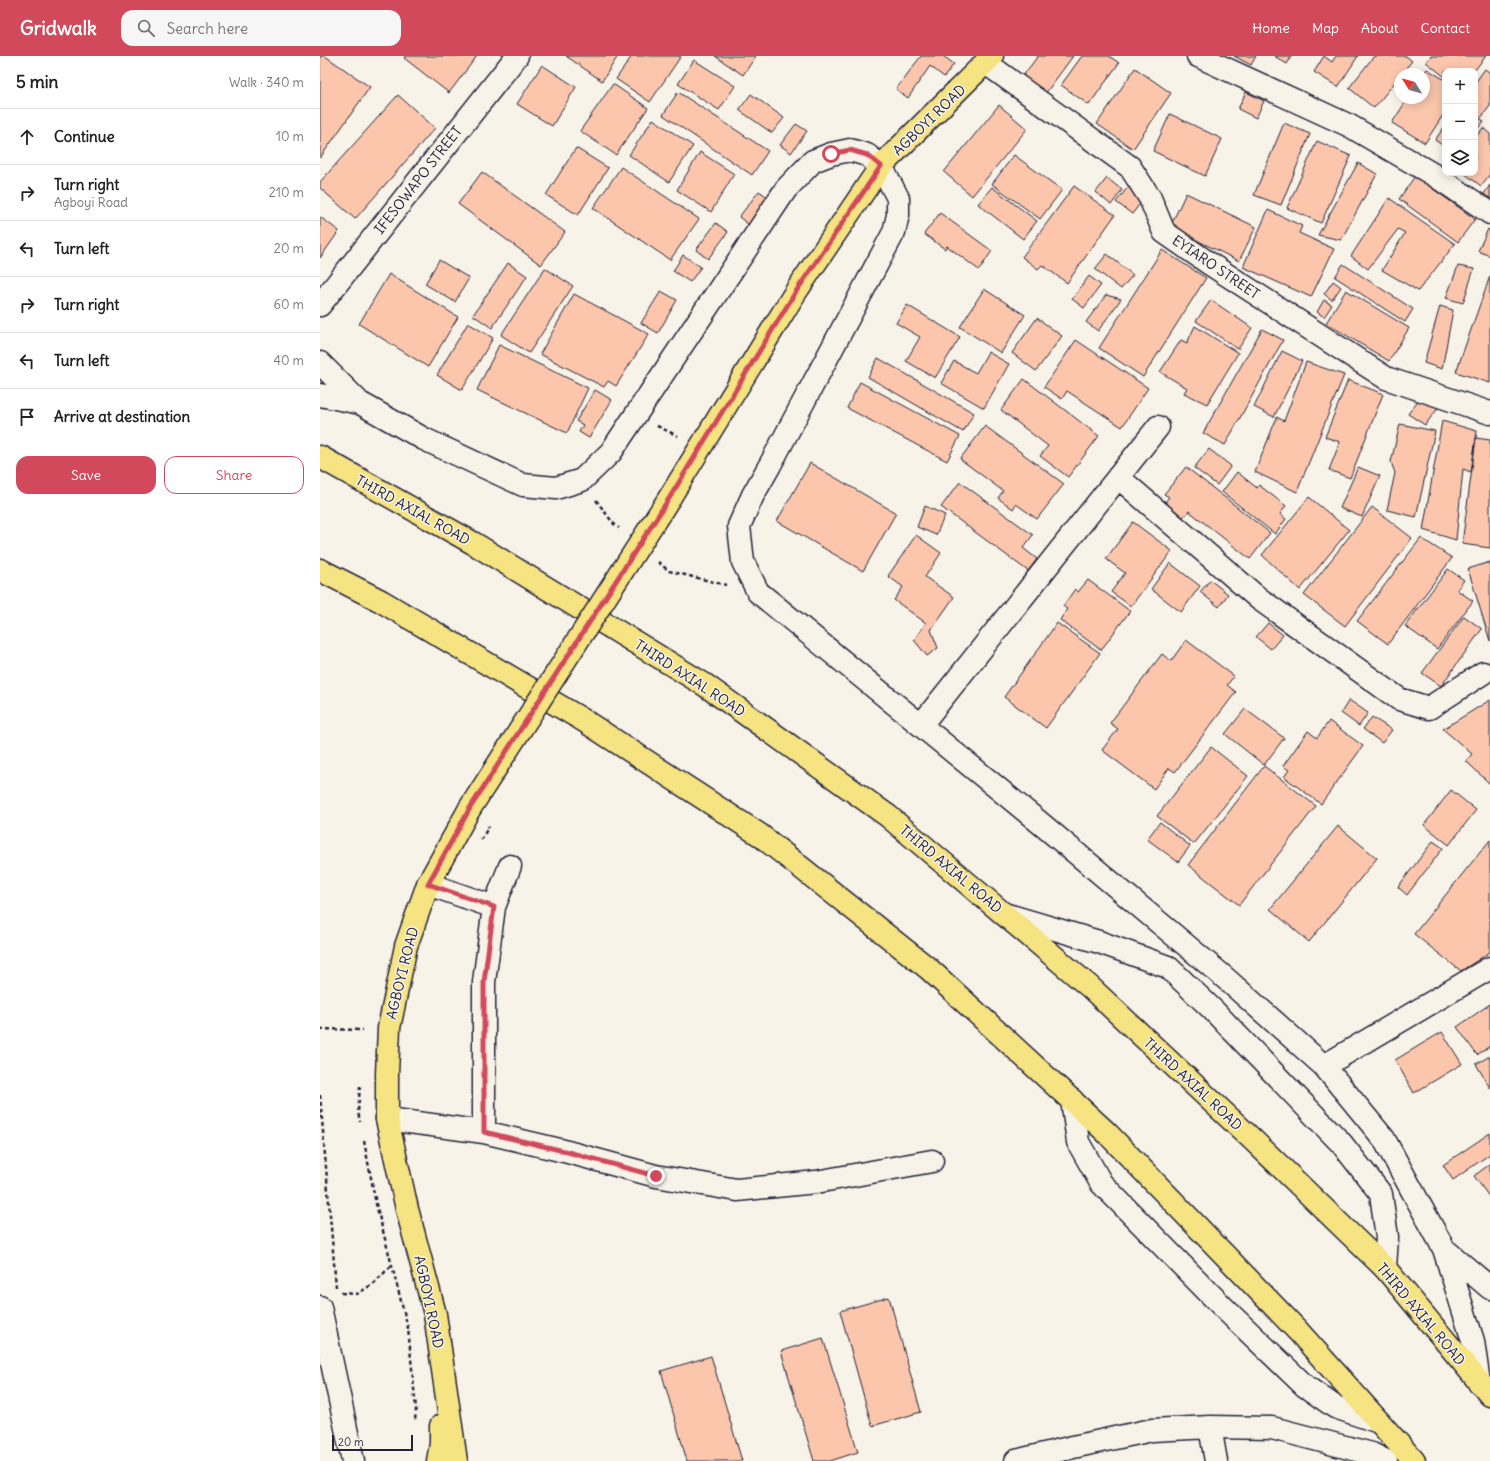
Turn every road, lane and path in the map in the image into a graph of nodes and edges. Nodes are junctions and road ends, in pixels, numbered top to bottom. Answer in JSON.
{"nodes":[{"id":1,"x":517,"y":56,"type":"edge"},
{"id":2,"x":1198,"y":56,"type":"edge"},
{"id":3,"x":989,"y":60,"type":"edge"},
{"id":4,"x":881,"y":166,"type":"junction"},
{"id":5,"x":1490,"y":213,"type":"edge"},
{"id":6,"x":320,"y":305,"type":"edge"},
{"id":7,"x":320,"y":363,"type":"edge"},
{"id":8,"x":320,"y":395,"type":"edge"},
{"id":9,"x":360,"y":404,"type":"junction"},
{"id":10,"x":1490,"y":413,"type":"edge"},
{"id":11,"x":635,"y":415,"type":"junction"},
{"id":12,"x":1158,"y":427,"type":"dead end"},
{"id":13,"x":684,"y":439,"type":"dead end"},
{"id":14,"x":320,"y":457,"type":"edge"},
{"id":15,"x":1118,"y":477,"type":"junction"},
{"id":16,"x":320,"y":570,"type":"edge"},
{"id":17,"x":1483,"y":673,"type":"dead end"},
{"id":18,"x":921,"y":725,"type":"junction"},
{"id":19,"x":510,"y":866,"type":"dead end"},
{"id":20,"x":428,"y":884,"type":"junction"},
{"id":21,"x":494,"y":907,"type":"junction"},
{"id":22,"x":1004,"y":914,"type":"junction"},
{"id":23,"x":1490,"y":968,"type":"edge"},
{"id":24,"x":320,"y":1029,"type":"edge"},
{"id":25,"x":363,"y":1030,"type":"dead end"},
{"id":26,"x":1324,"y":1066,"type":"junction"},
{"id":27,"x":320,"y":1095,"type":"edge"},
{"id":28,"x":1072,"y":1100,"type":"junction"},
{"id":29,"x":387,"y":1119,"type":"junction"},
{"id":30,"x":484,"y":1132,"type":"junction"},
{"id":31,"x":932,"y":1160,"type":"dead end"},
{"id":32,"x":1444,"y":1249,"type":"junction"},
{"id":33,"x":392,"y":1266,"type":"dead end"},
{"id":34,"x":1385,"y":1268,"type":"junction"},
{"id":35,"x":1490,"y":1288,"type":"edge"},
{"id":36,"x":321,"y":1317,"type":"edge"},
{"id":37,"x":442,"y":1366,"type":"junction"},
{"id":38,"x":1485,"y":1389,"type":"edge"},
{"id":39,"x":1379,"y":1422,"type":"junction"},
{"id":40,"x":1210,"y":1427,"type":"junction"},
{"id":41,"x":1319,"y":1440,"type":"junction"},
{"id":42,"x":353,"y":1461,"type":"edge"},
{"id":43,"x":438,"y":1461,"type":"edge"},
{"id":44,"x":456,"y":1461,"type":"edge"},
{"id":45,"x":1016,"y":1461,"type":"edge"},
{"id":46,"x":1216,"y":1461,"type":"edge"},
{"id":47,"x":1338,"y":1461,"type":"edge"},
{"id":48,"x":1386,"y":1461,"type":"edge"},
{"id":49,"x":1414,"y":1461,"type":"edge"}],
"edges":[{"from":1,"to":6,"type":"street","name":"IFESOWAPO STREET"},
{"from":2,"to":5,"type":"street"},
{"from":3,"to":4,"type":"main road","name":"AGBOYI ROAD"},
{"from":3,"to":10,"type":"street","name":"EYIARO STREET"},
{"from":4,"to":11,"type":"street"},
{"from":4,"to":18,"type":"street"},
{"from":4,"to":20,"type":"main road","name":"AGBOYI ROAD","bridge":true},
{"from":7,"to":9,"type":"street"},
{"from":8,"to":9,"type":"street"},
{"from":9,"to":11,"type":"street"},
{"from":11,"to":13,"type":"path"},
{"from":12,"to":15,"type":"street"},
{"from":14,"to":22,"type":"main road","name":"THIRD AXIAL ROAD"},
{"from":15,"to":17,"type":"street"},
{"from":15,"to":18,"type":"street"},
{"from":16,"to":28,"type":"main road"},
{"from":18,"to":26,"type":"street"},
{"from":19,"to":21,"type":"street"},
{"from":20,"to":21,"type":"street"},
{"from":20,"to":29,"type":"main road","name":"AGBOYI ROAD"},
{"from":21,"to":30,"type":"street"},
{"from":22,"to":34,"type":"main road","name":"THIRD AXIAL ROAD"},
{"from":22,"to":34,"type":"street"},
{"from":23,"to":26,"type":"street"},
{"from":24,"to":25,"type":"path"},
{"from":26,"to":32,"type":"street"},
{"from":27,"to":33,"type":"path"},
{"from":28,"to":39,"type":"main road"},
{"from":28,"to":39,"type":"street"},
{"from":29,"to":30,"type":"street"},
{"from":29,"to":37,"type":"main road","name":"AGBOYI ROAD"},
{"from":30,"to":31,"type":"street"},
{"from":32,"to":35,"type":"street"},
{"from":32,"to":38,"type":"street"},
{"from":34,"to":38,"type":"main road","name":"THIRD AXIAL ROAD"},
{"from":36,"to":42,"type":"street"},
{"from":37,"to":43,"type":"main road"},
{"from":37,"to":44,"type":"main road"},
{"from":39,"to":49,"type":"main road"},
{"from":40,"to":41,"type":"street"},
{"from":40,"to":45,"type":"street"},
{"from":40,"to":46,"type":"street"},
{"from":41,"to":47,"type":"street"},
{"from":41,"to":48,"type":"street"}]}
